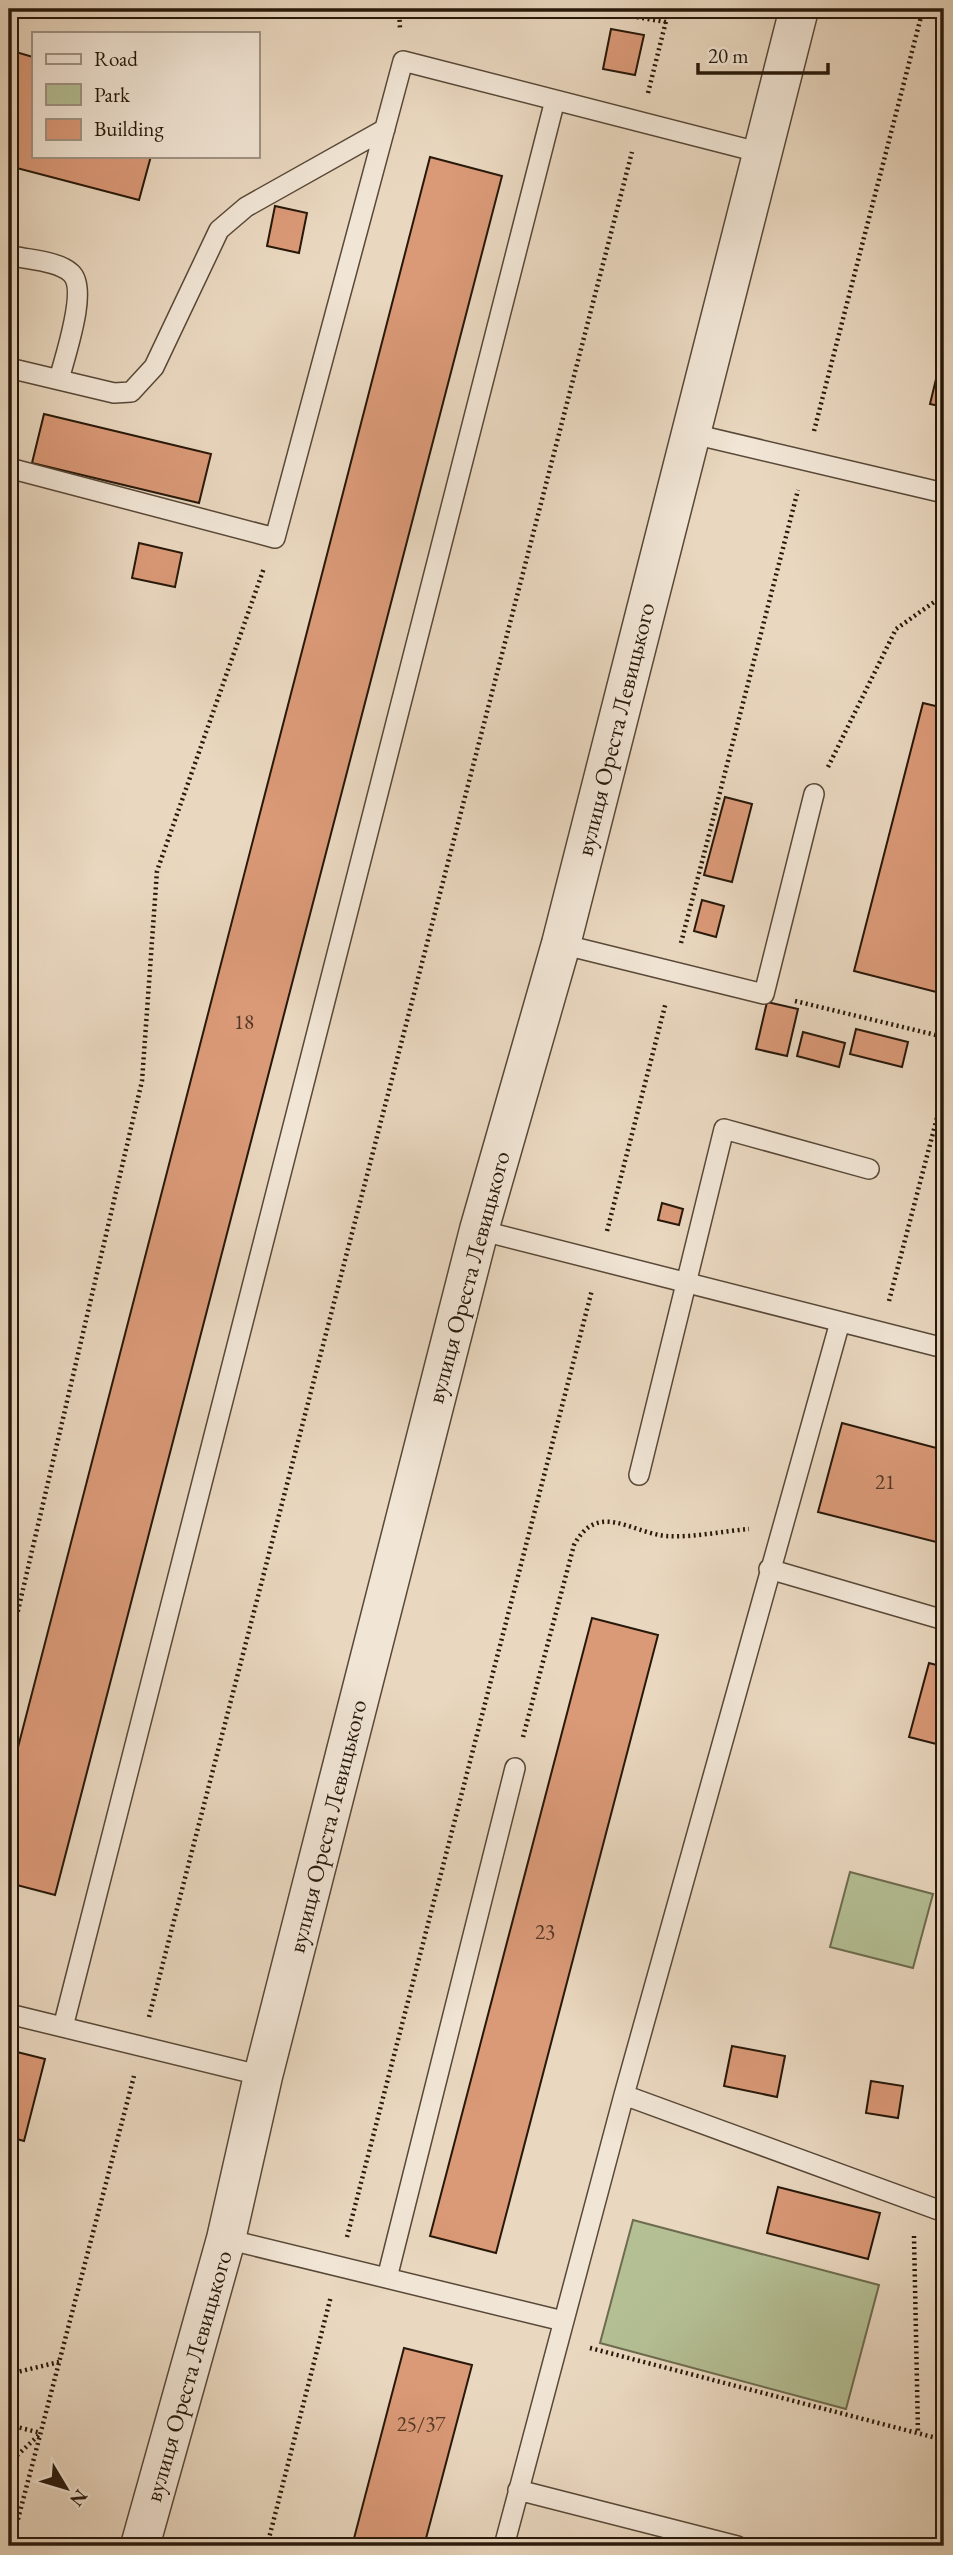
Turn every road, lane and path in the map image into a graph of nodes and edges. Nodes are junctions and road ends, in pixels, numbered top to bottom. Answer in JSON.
{"nodes":[{"id":1,"x":588,"y":9,"type":"edge"},
{"id":2,"x":669,"y":9,"type":"edge"},
{"id":3,"x":799,"y":9,"type":"edge"},
{"id":4,"x":666,"y":22,"type":"junction"},
{"id":5,"x":555,"y":100,"type":"junction"},
{"id":6,"x":640,"y":122,"type":"junction"},
{"id":7,"x":385,"y":128,"type":"junction"},
{"id":8,"x":762,"y":153,"type":"junction"},
{"id":9,"x":18,"y":257,"type":"dead end"},
{"id":10,"x":9,"y":368,"type":"edge"},
{"id":11,"x":59,"y":380,"type":"junction"},
{"id":12,"x":689,"y":433,"type":"junction"},
{"id":13,"x":9,"y":468,"type":"edge"},
{"id":14,"x":944,"y":493,"type":"edge"},
{"id":15,"x":275,"y":538,"type":"junction"},
{"id":16,"x":944,"y":595,"type":"edge"},
{"id":17,"x":814,"y":794,"type":"joint"},
{"id":18,"x":561,"y":944,"type":"junction"},
{"id":19,"x":764,"y":994,"type":"junction"},
{"id":20,"x":944,"y":1037,"type":"edge"},
{"id":21,"x":944,"y":1091,"type":"edge"},
{"id":22,"x":869,"y":1169,"type":"dead end"},
{"id":23,"x":479,"y":1230,"type":"junction"},
{"id":24,"x":840,"y":1322,"type":"junction"},
{"id":25,"x":881,"y":1332,"type":"junction"},
{"id":26,"x":944,"y":1348,"type":"edge"},
{"id":27,"x":639,"y":1475,"type":"dead end"},
{"id":28,"x":781,"y":1526,"type":"junction"},
{"id":29,"x":769,"y":1569,"type":"junction"},
{"id":30,"x":944,"y":1620,"type":"edge"},
{"id":31,"x":9,"y":1648,"type":"edge"},
{"id":32,"x":514,"y":1768,"type":"joint"},
{"id":33,"x":9,"y":2014,"type":"edge"},
{"id":34,"x":63,"y":2026,"type":"junction"},
{"id":35,"x":141,"y":2046,"type":"junction"},
{"id":36,"x":263,"y":2076,"type":"junction"},
{"id":37,"x":624,"y":2095,"type":"junction"},
{"id":38,"x":913,"y":2200,"type":"junction"},
{"id":39,"x":944,"y":2211,"type":"edge"},
{"id":40,"x":226,"y":2239,"type":"junction"},
{"id":41,"x":387,"y":2278,"type":"junction"},
{"id":42,"x":561,"y":2330,"type":"junction"},
{"id":43,"x":60,"y":2362,"type":"junction"},
{"id":44,"x":9,"y":2374,"type":"edge"},
{"id":45,"x":9,"y":2425,"type":"edge"},
{"id":46,"x":41,"y":2433,"type":"junction"},
{"id":47,"x":918,"y":2433,"type":"junction"},
{"id":48,"x":944,"y":2440,"type":"edge"},
{"id":49,"x":9,"y":2463,"type":"edge"},
{"id":50,"x":518,"y":2490,"type":"junction"},
{"id":51,"x":11,"y":2546,"type":"edge"},
{"id":52,"x":140,"y":2546,"type":"edge"},
{"id":53,"x":504,"y":2546,"type":"edge"},
{"id":54,"x":737,"y":2546,"type":"edge"}],
"edges":[{"from":1,"to":4,"type":"path"},
{"from":2,"to":4,"type":"path"},
{"from":3,"to":8,"type":"street","name":"вулиця Ореста Левицького"},
{"from":4,"to":6,"type":"path"},
{"from":5,"to":6,"type":"lane"},
{"from":5,"to":7,"type":"lane"},
{"from":5,"to":34,"type":"lane"},
{"from":6,"to":8,"type":"lane"},
{"from":6,"to":35,"type":"path"},
{"from":7,"to":11,"type":"lane"},
{"from":7,"to":15,"type":"lane"},
{"from":8,"to":12,"type":"street","name":"вулиця Ореста Левицького"},
{"from":9,"to":11,"type":"lane"},
{"from":10,"to":11,"type":"lane"},
{"from":12,"to":14,"type":"lane"},
{"from":12,"to":18,"type":"street","name":"вулиця Ореста Левицького"},
{"from":13,"to":15,"type":"lane"},
{"from":15,"to":31,"type":"path"},
{"from":16,"to":17,"type":"path"},
{"from":17,"to":19,"type":"lane"},
{"from":18,"to":19,"type":"lane"},
{"from":18,"to":23,"type":"street","name":"вулиця Ореста Левицького"},
{"from":19,"to":20,"type":"path"},
{"from":21,"to":25,"type":"path"},
{"from":22,"to":27,"type":"lane"},
{"from":23,"to":24,"type":"lane"},
{"from":23,"to":36,"type":"street","name":"вулиця Ореста Левицького"},
{"from":24,"to":25,"type":"lane"},
{"from":24,"to":28,"type":"lane"},
{"from":25,"to":26,"type":"lane"},
{"from":28,"to":29,"type":"lane"},
{"from":28,"to":32,"type":"path"},
{"from":29,"to":30,"type":"lane"},
{"from":29,"to":37,"type":"lane"},
{"from":32,"to":41,"type":"lane"},
{"from":33,"to":34,"type":"lane"},
{"from":34,"to":35,"type":"lane"},
{"from":35,"to":36,"type":"lane"},
{"from":35,"to":43,"type":"path"},
{"from":36,"to":40,"type":"street","name":"вулиця Ореста Левицького"},
{"from":37,"to":38,"type":"lane"},
{"from":37,"to":42,"type":"lane"},
{"from":38,"to":39,"type":"lane"},
{"from":38,"to":47,"type":"path"},
{"from":40,"to":41,"type":"lane"},
{"from":40,"to":52,"type":"street","name":"вулиця Ореста Левицького"},
{"from":41,"to":42,"type":"lane"},
{"from":42,"to":47,"type":"path"},
{"from":42,"to":50,"type":"lane"},
{"from":43,"to":44,"type":"path"},
{"from":43,"to":46,"type":"path"},
{"from":45,"to":46,"type":"path"},
{"from":46,"to":49,"type":"path"},
{"from":46,"to":51,"type":"path"},
{"from":47,"to":48,"type":"path"},
{"from":50,"to":53,"type":"lane"},
{"from":50,"to":54,"type":"lane"}]}
